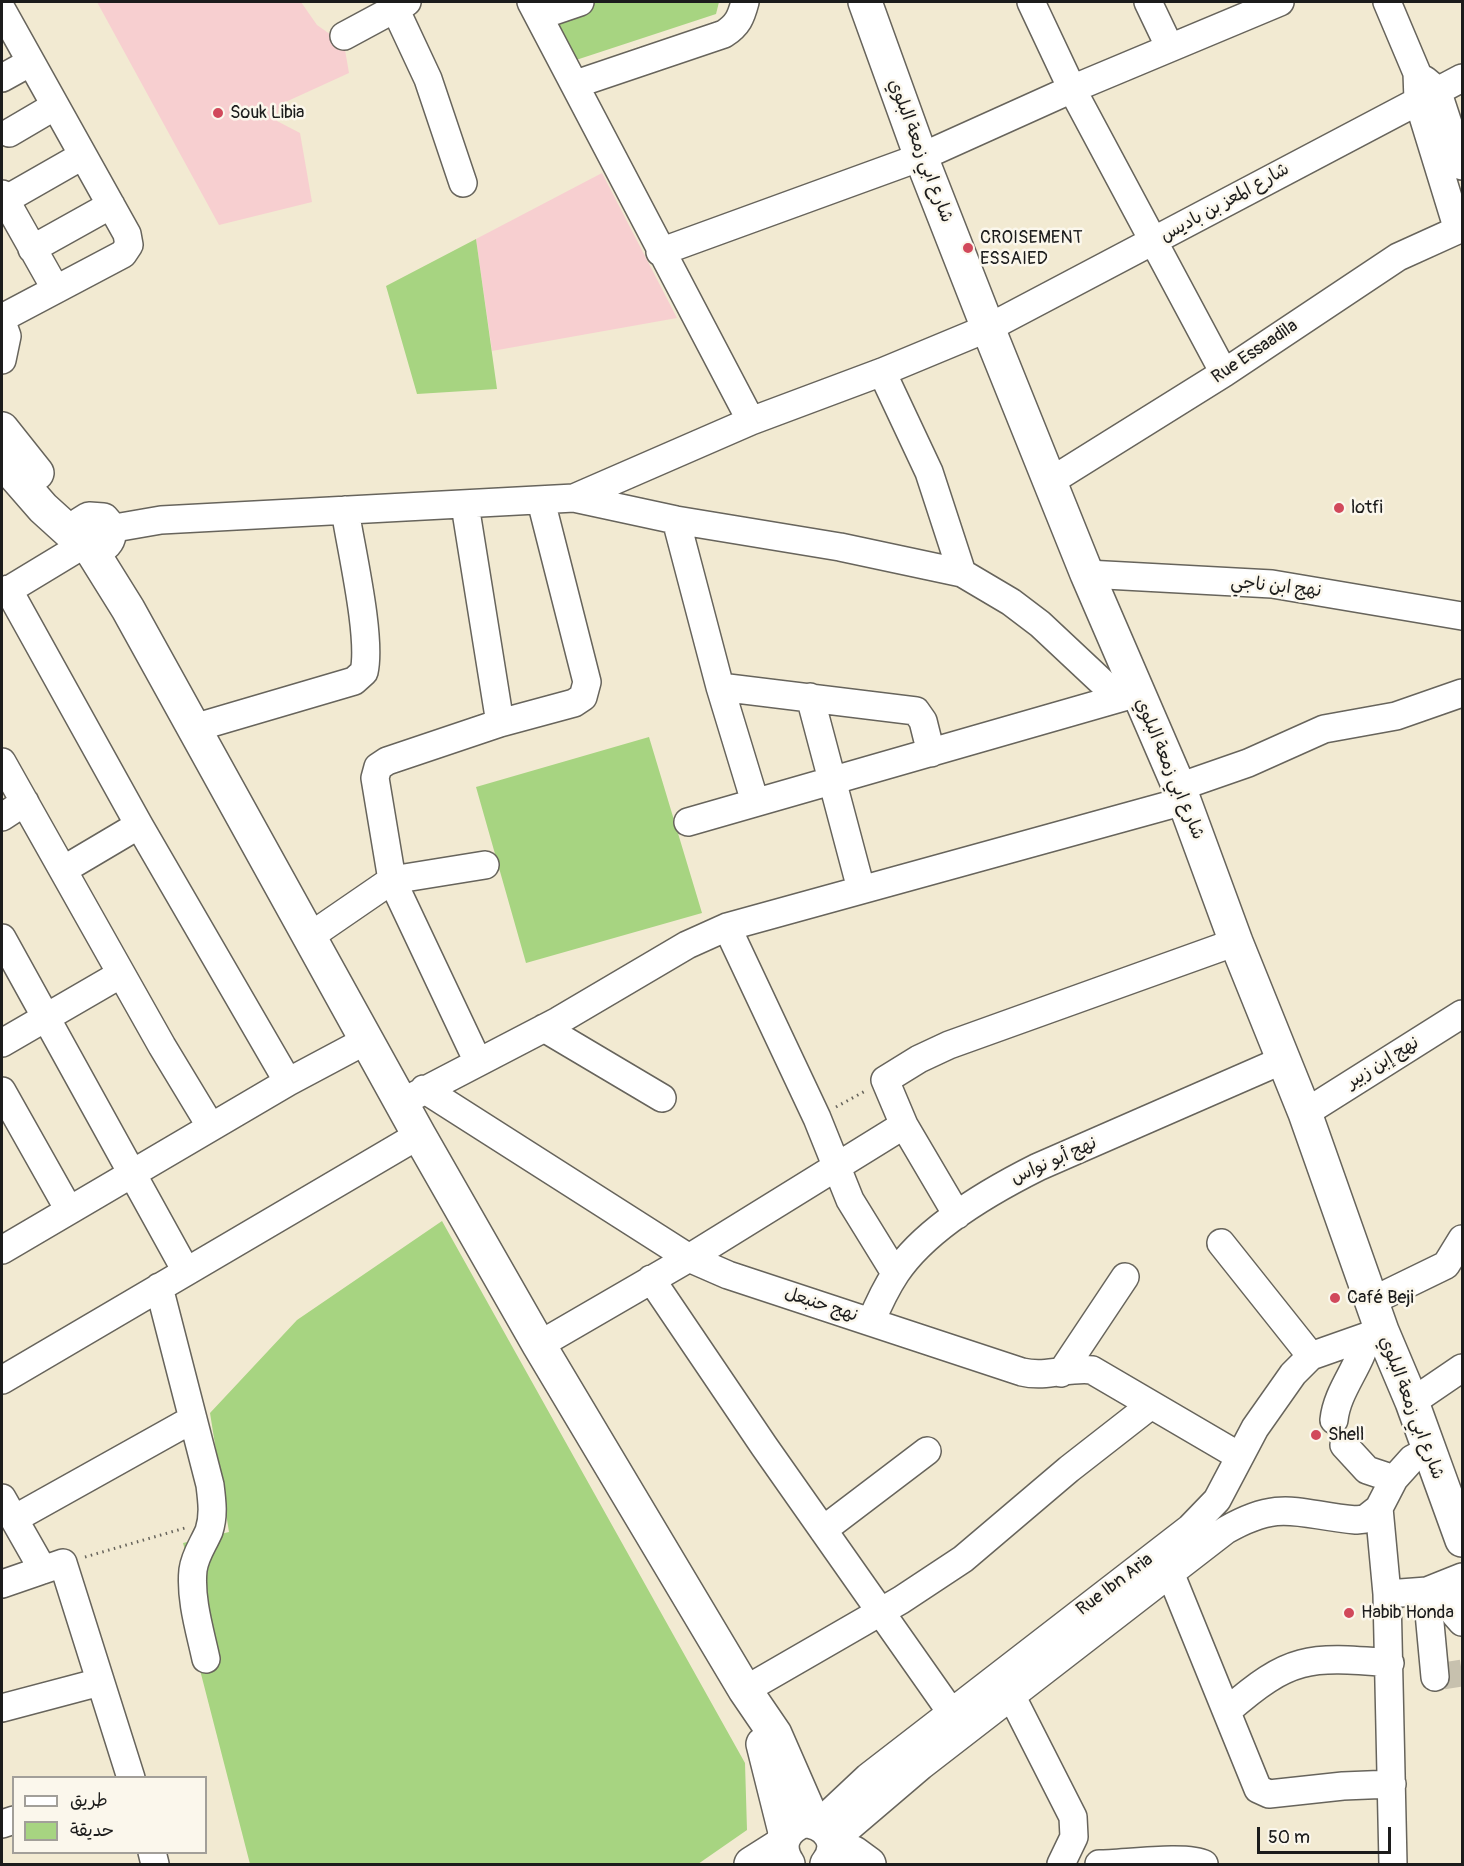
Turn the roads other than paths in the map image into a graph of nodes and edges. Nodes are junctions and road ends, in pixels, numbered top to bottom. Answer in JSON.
{"nodes":[{"id":1,"x":580,"y":2,"type":"edge"},
{"id":2,"x":745,"y":2,"type":"edge"},
{"id":3,"x":865,"y":2,"type":"edge"},
{"id":4,"x":1031,"y":2,"type":"edge"},
{"id":5,"x":1148,"y":2,"type":"edge"},
{"id":6,"x":1280,"y":2,"type":"edge"},
{"id":7,"x":1387,"y":2,"type":"edge"},
{"id":8,"x":398,"y":4,"type":"edge"},
{"id":9,"x":535,"y":8,"type":"edge"},
{"id":10,"x":3,"y":14,"type":"edge"},
{"id":11,"x":344,"y":36,"type":"dead end"},
{"id":12,"x":1170,"y":48,"type":"junction"},
{"id":13,"x":31,"y":62,"type":"junction"},
{"id":14,"x":2,"y":78,"type":"edge"},
{"id":15,"x":1462,"y":78,"type":"edge"},
{"id":16,"x":576,"y":84,"type":"junction"},
{"id":17,"x":1424,"y":88,"type":"junction"},
{"id":18,"x":1072,"y":89,"type":"junction"},
{"id":19,"x":55,"y":106,"type":"junction"},
{"id":20,"x":9,"y":133,"type":"dead end"},
{"id":21,"x":82,"y":156,"type":"junction"},
{"id":22,"x":921,"y":157,"type":"junction"},
{"id":23,"x":1462,"y":166,"type":"edge"},
{"id":24,"x":463,"y":183,"type":"dead end"},
{"id":25,"x":3,"y":197,"type":"edge"},
{"id":26,"x":111,"y":205,"type":"junction"},
{"id":27,"x":1460,"y":229,"type":"edge"},
{"id":28,"x":1154,"y":242,"type":"junction"},
{"id":29,"x":32,"y":249,"type":"junction"},
{"id":30,"x":660,"y":252,"type":"junction"},
{"id":31,"x":54,"y":288,"type":"junction"},
{"id":32,"x":2,"y":320,"type":"edge"},
{"id":33,"x":988,"y":327,"type":"junction"},
{"id":34,"x":2,"y":360,"type":"edge"},
{"id":35,"x":882,"y":372,"type":"junction"},
{"id":36,"x":1224,"y":374,"type":"junction"},
{"id":37,"x":751,"y":421,"type":"junction"},
{"id":38,"x":2,"y":429,"type":"edge"},
{"id":39,"x":5,"y":470,"type":"edge"},
{"id":40,"x":1051,"y":481,"type":"junction"},
{"id":41,"x":573,"y":498,"type":"junction"},
{"id":42,"x":541,"y":501,"type":"junction"},
{"id":43,"x":465,"y":505,"type":"junction"},
{"id":44,"x":345,"y":510,"type":"junction"},
{"id":45,"x":676,"y":520,"type":"junction"},
{"id":46,"x":95,"y":536,"type":"junction"},
{"id":47,"x":962,"y":573,"type":"junction"},
{"id":48,"x":1088,"y":574,"type":"junction"},
{"id":49,"x":5,"y":592,"type":"edge"},
{"id":50,"x":1462,"y":615,"type":"edge"},
{"id":51,"x":720,"y":687,"type":"junction"},
{"id":52,"x":1462,"y":693,"type":"edge"},
{"id":53,"x":1128,"y":696,"type":"junction"},
{"id":54,"x":810,"y":697,"type":"junction"},
{"id":55,"x":500,"y":723,"type":"junction"},
{"id":56,"x":194,"y":728,"type":"junction"},
{"id":57,"x":931,"y":753,"type":"junction"},
{"id":58,"x":2,"y":762,"type":"edge"},
{"id":59,"x":834,"y":780,"type":"junction"},
{"id":60,"x":1181,"y":794,"type":"junction"},
{"id":61,"x":25,"y":802,"type":"junction"},
{"id":62,"x":755,"y":802,"type":"junction"},
{"id":63,"x":2,"y":817,"type":"edge"},
{"id":64,"x":688,"y":822,"type":"dead end"},
{"id":65,"x":139,"y":825,"type":"junction"},
{"id":66,"x":485,"y":865,"type":"dead end"},
{"id":67,"x":63,"y":870,"type":"junction"},
{"id":68,"x":392,"y":880,"type":"junction"},
{"id":69,"x":861,"y":889,"type":"junction"},
{"id":70,"x":727,"y":927,"type":"junction"},
{"id":71,"x":309,"y":937,"type":"junction"},
{"id":72,"x":2,"y":938,"type":"edge"},
{"id":73,"x":1236,"y":942,"type":"junction"},
{"id":74,"x":121,"y":974,"type":"junction"},
{"id":75,"x":1462,"y":1014,"type":"edge"},
{"id":76,"x":46,"y":1017,"type":"junction"},
{"id":77,"x":544,"y":1028,"type":"junction"},
{"id":78,"x":365,"y":1041,"type":"junction"},
{"id":79,"x":2,"y":1043,"type":"edge"},
{"id":80,"x":1283,"y":1060,"type":"junction"},
{"id":81,"x":478,"y":1062,"type":"junction"},
{"id":82,"x":288,"y":1082,"type":"junction"},
{"id":83,"x":2,"y":1091,"type":"edge"},
{"id":84,"x":412,"y":1096,"type":"junction"},
{"id":85,"x":662,"y":1098,"type":"dead end"},
{"id":86,"x":1305,"y":1113,"type":"junction"},
{"id":87,"x":904,"y":1125,"type":"junction"},
{"id":88,"x":211,"y":1127,"type":"junction"},
{"id":89,"x":419,"y":1135,"type":"junction"},
{"id":90,"x":838,"y":1167,"type":"junction"},
{"id":91,"x":135,"y":1174,"type":"junction"},
{"id":92,"x":69,"y":1210,"type":"junction"},
{"id":93,"x":957,"y":1215,"type":"junction"},
{"id":94,"x":1462,"y":1239,"type":"edge"},
{"id":95,"x":1221,"y":1243,"type":"dead end"},
{"id":96,"x":2,"y":1250,"type":"edge"},
{"id":97,"x":689,"y":1258,"type":"junction"},
{"id":98,"x":186,"y":1271,"type":"junction"},
{"id":99,"x":895,"y":1273,"type":"junction"},
{"id":100,"x":1125,"y":1277,"type":"dead end"},
{"id":101,"x":651,"y":1279,"type":"junction"},
{"id":102,"x":159,"y":1287,"type":"junction"},
{"id":103,"x":871,"y":1322,"type":"junction"},
{"id":104,"x":1373,"y":1323,"type":"junction"},
{"id":105,"x":539,"y":1345,"type":"junction"},
{"id":106,"x":1311,"y":1356,"type":"junction"},
{"id":107,"x":1462,"y":1368,"type":"edge"},
{"id":108,"x":1061,"y":1373,"type":"junction"},
{"id":109,"x":2,"y":1380,"type":"edge"},
{"id":110,"x":1412,"y":1402,"type":"junction"},
{"id":111,"x":1151,"y":1405,"type":"junction"},
{"id":112,"x":194,"y":1419,"type":"junction"},
{"id":113,"x":1334,"y":1420,"type":"dead end"},
{"id":114,"x":1344,"y":1445,"type":"dead end"},
{"id":115,"x":927,"y":1451,"type":"dead end"},
{"id":116,"x":1239,"y":1456,"type":"junction"},
{"id":117,"x":1443,"y":1468,"type":"edge"},
{"id":118,"x":1394,"y":1479,"type":"junction"},
{"id":119,"x":8,"y":1508,"type":"edge"},
{"id":120,"x":1379,"y":1508,"type":"junction"},
{"id":121,"x":823,"y":1530,"type":"junction"},
{"id":122,"x":1462,"y":1540,"type":"edge"},
{"id":123,"x":53,"y":1567,"type":"junction"},
{"id":124,"x":1171,"y":1575,"type":"junction"},
{"id":125,"x":2,"y":1584,"type":"edge"},
{"id":126,"x":1446,"y":1584,"type":"edge"},
{"id":127,"x":1387,"y":1594,"type":"junction"},
{"id":128,"x":879,"y":1611,"type":"junction"},
{"id":129,"x":1450,"y":1618,"type":"edge"},
{"id":130,"x":206,"y":1659,"type":"dead end"},
{"id":131,"x":1390,"y":1674,"type":"junction"},
{"id":132,"x":100,"y":1682,"type":"junction"},
{"id":133,"x":747,"y":1693,"type":"junction"},
{"id":134,"x":1011,"y":1695,"type":"junction"},
{"id":135,"x":2,"y":1708,"type":"edge"},
{"id":136,"x":1227,"y":1711,"type":"junction"},
{"id":137,"x":951,"y":1712,"type":"junction"},
{"id":138,"x":130,"y":1776,"type":"edge"},
{"id":139,"x":1392,"y":1784,"type":"junction"},
{"id":140,"x":810,"y":1842,"type":"edge"},
{"id":141,"x":751,"y":1864,"type":"edge"},
{"id":142,"x":869,"y":1864,"type":"edge"},
{"id":143,"x":1061,"y":1864,"type":"edge"},
{"id":144,"x":1073,"y":1864,"type":"edge"},
{"id":145,"x":1099,"y":1864,"type":"edge"},
{"id":146,"x":1204,"y":1864,"type":"edge"},
{"id":147,"x":1393,"y":1864,"type":"edge"}],
"edges":[{"from":1,"to":9,"type":"street"},
{"from":2,"to":16,"type":"street"},
{"from":3,"to":22,"type":"main road","name":"شارع ابي زمعة البلوي"},
{"from":4,"to":18,"type":"street"},
{"from":5,"to":12,"type":"street"},
{"from":6,"to":12,"type":"street"},
{"from":7,"to":17,"type":"street"},
{"from":8,"to":11,"type":"street"},
{"from":8,"to":24,"type":"street"},
{"from":9,"to":16,"type":"street"},
{"from":10,"to":13,"type":"street"},
{"from":12,"to":18,"type":"street"},
{"from":13,"to":14,"type":"street"},
{"from":13,"to":19,"type":"street"},
{"from":15,"to":17,"type":"street","name":"شارع المعز بن باديس"},
{"from":16,"to":30,"type":"street"},
{"from":17,"to":23,"type":"street"},
{"from":17,"to":27,"type":"street"},
{"from":17,"to":28,"type":"street","name":"شارع المعز بن باديس"},
{"from":18,"to":22,"type":"street"},
{"from":18,"to":28,"type":"street"},
{"from":19,"to":20,"type":"street"},
{"from":19,"to":21,"type":"street"},
{"from":21,"to":25,"type":"street"},
{"from":21,"to":26,"type":"street"},
{"from":22,"to":30,"type":"street"},
{"from":22,"to":33,"type":"main road","name":"شارع ابي زمعة البلوي"},
{"from":25,"to":29,"type":"street"},
{"from":26,"to":29,"type":"street"},
{"from":26,"to":31,"type":"street"},
{"from":27,"to":36,"type":"street","name":"Rue Essaadila"},
{"from":28,"to":33,"type":"street","name":"شارع المعز بن باديس"},
{"from":28,"to":36,"type":"street"},
{"from":29,"to":31,"type":"street"},
{"from":30,"to":37,"type":"street"},
{"from":31,"to":32,"type":"street"},
{"from":32,"to":34,"type":"street"},
{"from":33,"to":35,"type":"street","name":"شارع المعز بن باديس"},
{"from":33,"to":40,"type":"main road","name":"شارع ابي زمعة البلوي"},
{"from":35,"to":37,"type":"street","name":"شارع المعز بن باديس"},
{"from":35,"to":47,"type":"street"},
{"from":36,"to":40,"type":"street","name":"Rue Essaadila"},
{"from":37,"to":41,"type":"street","name":"شارع المعز بن باديس"},
{"from":38,"to":46,"type":"main road"},
{"from":39,"to":46,"type":"main road"},
{"from":40,"to":48,"type":"main road","name":"شارع ابي زمعة البلوي"},
{"from":41,"to":42,"type":"street"},
{"from":41,"to":45,"type":"street"},
{"from":42,"to":43,"type":"street"},
{"from":42,"to":55,"type":"street"},
{"from":43,"to":44,"type":"street"},
{"from":43,"to":55,"type":"street"},
{"from":44,"to":46,"type":"street"},
{"from":44,"to":56,"type":"street"},
{"from":45,"to":47,"type":"street"},
{"from":45,"to":51,"type":"street"},
{"from":46,"to":49,"type":"street"},
{"from":46,"to":56,"type":"main road"},
{"from":47,"to":53,"type":"street"},
{"from":48,"to":50,"type":"street","name":"نهج ابن ناجي"},
{"from":48,"to":53,"type":"main road","name":"شارع ابي زمعة البلوي"},
{"from":49,"to":65,"type":"street"},
{"from":51,"to":54,"type":"street"},
{"from":51,"to":62,"type":"street"},
{"from":52,"to":60,"type":"street"},
{"from":53,"to":57,"type":"street"},
{"from":53,"to":60,"type":"main road","name":"شارع ابي زمعة البلوي"},
{"from":54,"to":57,"type":"street"},
{"from":54,"to":59,"type":"street"},
{"from":55,"to":68,"type":"street"},
{"from":56,"to":71,"type":"main road"},
{"from":57,"to":59,"type":"street"},
{"from":58,"to":61,"type":"street"},
{"from":59,"to":62,"type":"street"},
{"from":59,"to":69,"type":"street"},
{"from":60,"to":69,"type":"street"},
{"from":60,"to":73,"type":"main road","name":"شارع ابي زمعة البلوي"},
{"from":61,"to":63,"type":"street"},
{"from":61,"to":67,"type":"street"},
{"from":62,"to":64,"type":"street"},
{"from":65,"to":67,"type":"street"},
{"from":65,"to":82,"type":"street"},
{"from":66,"to":68,"type":"street"},
{"from":67,"to":74,"type":"street"},
{"from":68,"to":71,"type":"street"},
{"from":68,"to":81,"type":"street"},
{"from":69,"to":70,"type":"street"},
{"from":70,"to":77,"type":"street"},
{"from":70,"to":90,"type":"street"},
{"from":71,"to":78,"type":"main road"},
{"from":72,"to":76,"type":"street"},
{"from":73,"to":80,"type":"main road","name":"شارع ابي زمعة البلوي"},
{"from":73,"to":87,"type":"street"},
{"from":74,"to":76,"type":"street"},
{"from":74,"to":88,"type":"street"},
{"from":75,"to":86,"type":"street","name":"نهج إبن زبير"},
{"from":76,"to":79,"type":"street"},
{"from":76,"to":91,"type":"street"},
{"from":77,"to":81,"type":"street"},
{"from":77,"to":85,"type":"street"},
{"from":78,"to":82,"type":"street"},
{"from":78,"to":84,"type":"main road"},
{"from":80,"to":86,"type":"main road","name":"شارع ابي زمعة البلوي"},
{"from":80,"to":93,"type":"street","name":"نهج أبو نواس"},
{"from":81,"to":84,"type":"street"},
{"from":82,"to":88,"type":"street"},
{"from":83,"to":92,"type":"street"},
{"from":84,"to":89,"type":"main road"},
{"from":84,"to":97,"type":"street","name":"نهج حنبعل"},
{"from":86,"to":104,"type":"main road","name":"شارع ابي زمعة البلوي"},
{"from":87,"to":90,"type":"street"},
{"from":87,"to":93,"type":"street"},
{"from":88,"to":91,"type":"street"},
{"from":89,"to":98,"type":"street"},
{"from":89,"to":105,"type":"main road"},
{"from":90,"to":97,"type":"street"},
{"from":90,"to":99,"type":"street"},
{"from":91,"to":92,"type":"street"},
{"from":91,"to":98,"type":"street"},
{"from":92,"to":96,"type":"street"},
{"from":93,"to":99,"type":"street","name":"نهج أبو نواس"},
{"from":94,"to":104,"type":"street","name":"Rue Ibn Aria"},
{"from":95,"to":106,"type":"street"},
{"from":97,"to":101,"type":"street"},
{"from":97,"to":103,"type":"street","name":"نهج حنبعل"},
{"from":98,"to":102,"type":"street"},
{"from":99,"to":103,"type":"street","name":"نهج أبو نواس"},
{"from":100,"to":108,"type":"street"},
{"from":101,"to":105,"type":"street"},
{"from":101,"to":121,"type":"street"},
{"from":102,"to":109,"type":"street"},
{"from":102,"to":112,"type":"street"},
{"from":103,"to":108,"type":"street","name":"نهج حنبعل"},
{"from":104,"to":106,"type":"street","name":"Rue Ibn Aria"},
{"from":104,"to":110,"type":"main road","name":"شارع ابي زمعة البلوي"},
{"from":104,"to":113,"type":"street"},
{"from":105,"to":133,"type":"main road"},
{"from":106,"to":116,"type":"street","name":"Rue Ibn Aria"},
{"from":107,"to":110,"type":"street"},
{"from":108,"to":111,"type":"street","name":"نهج حنبعل"},
{"from":110,"to":117,"type":"main road","name":"شارع ابي زمعة البلوي"},
{"from":111,"to":116,"type":"street","name":"نهج حنبعل"},
{"from":111,"to":128,"type":"street"},
{"from":112,"to":119,"type":"street"},
{"from":112,"to":130,"type":"street"},
{"from":114,"to":118,"type":"street"},
{"from":115,"to":121,"type":"street"},
{"from":116,"to":137,"type":"street","name":"Rue Ibn Aria"},
{"from":117,"to":118,"type":"street"},
{"from":117,"to":122,"type":"main road","name":"شارع ابي زمعة البلوي"},
{"from":118,"to":120,"type":"street"},
{"from":119,"to":123,"type":"street"},
{"from":120,"to":124,"type":"street","name":"Rue Ibn Aria"},
{"from":120,"to":127,"type":"street"},
{"from":121,"to":128,"type":"street"},
{"from":123,"to":125,"type":"street"},
{"from":123,"to":132,"type":"street"},
{"from":124,"to":134,"type":"street","name":"Rue Ibn Aria"},
{"from":124,"to":136,"type":"street"},
{"from":126,"to":127,"type":"street"},
{"from":126,"to":129,"type":"street"},
{"from":127,"to":131,"type":"street"},
{"from":128,"to":133,"type":"street"},
{"from":128,"to":137,"type":"street"},
{"from":129,"to":131,"type":"street"},
{"from":131,"to":136,"type":"street"},
{"from":131,"to":139,"type":"street"},
{"from":132,"to":135,"type":"street"},
{"from":132,"to":138,"type":"street"},
{"from":133,"to":140,"type":"main road"},
{"from":134,"to":140,"type":"street","name":"Rue Ibn Aria"},
{"from":134,"to":143,"type":"street"},
{"from":136,"to":139,"type":"street"},
{"from":137,"to":140,"type":"street","name":"Rue Ibn Aria"},
{"from":139,"to":147,"type":"street"},
{"from":140,"to":141,"type":"main road"},
{"from":140,"to":142,"type":"main road"},
{"from":143,"to":144,"type":"street"},
{"from":145,"to":146,"type":"street"}]}
